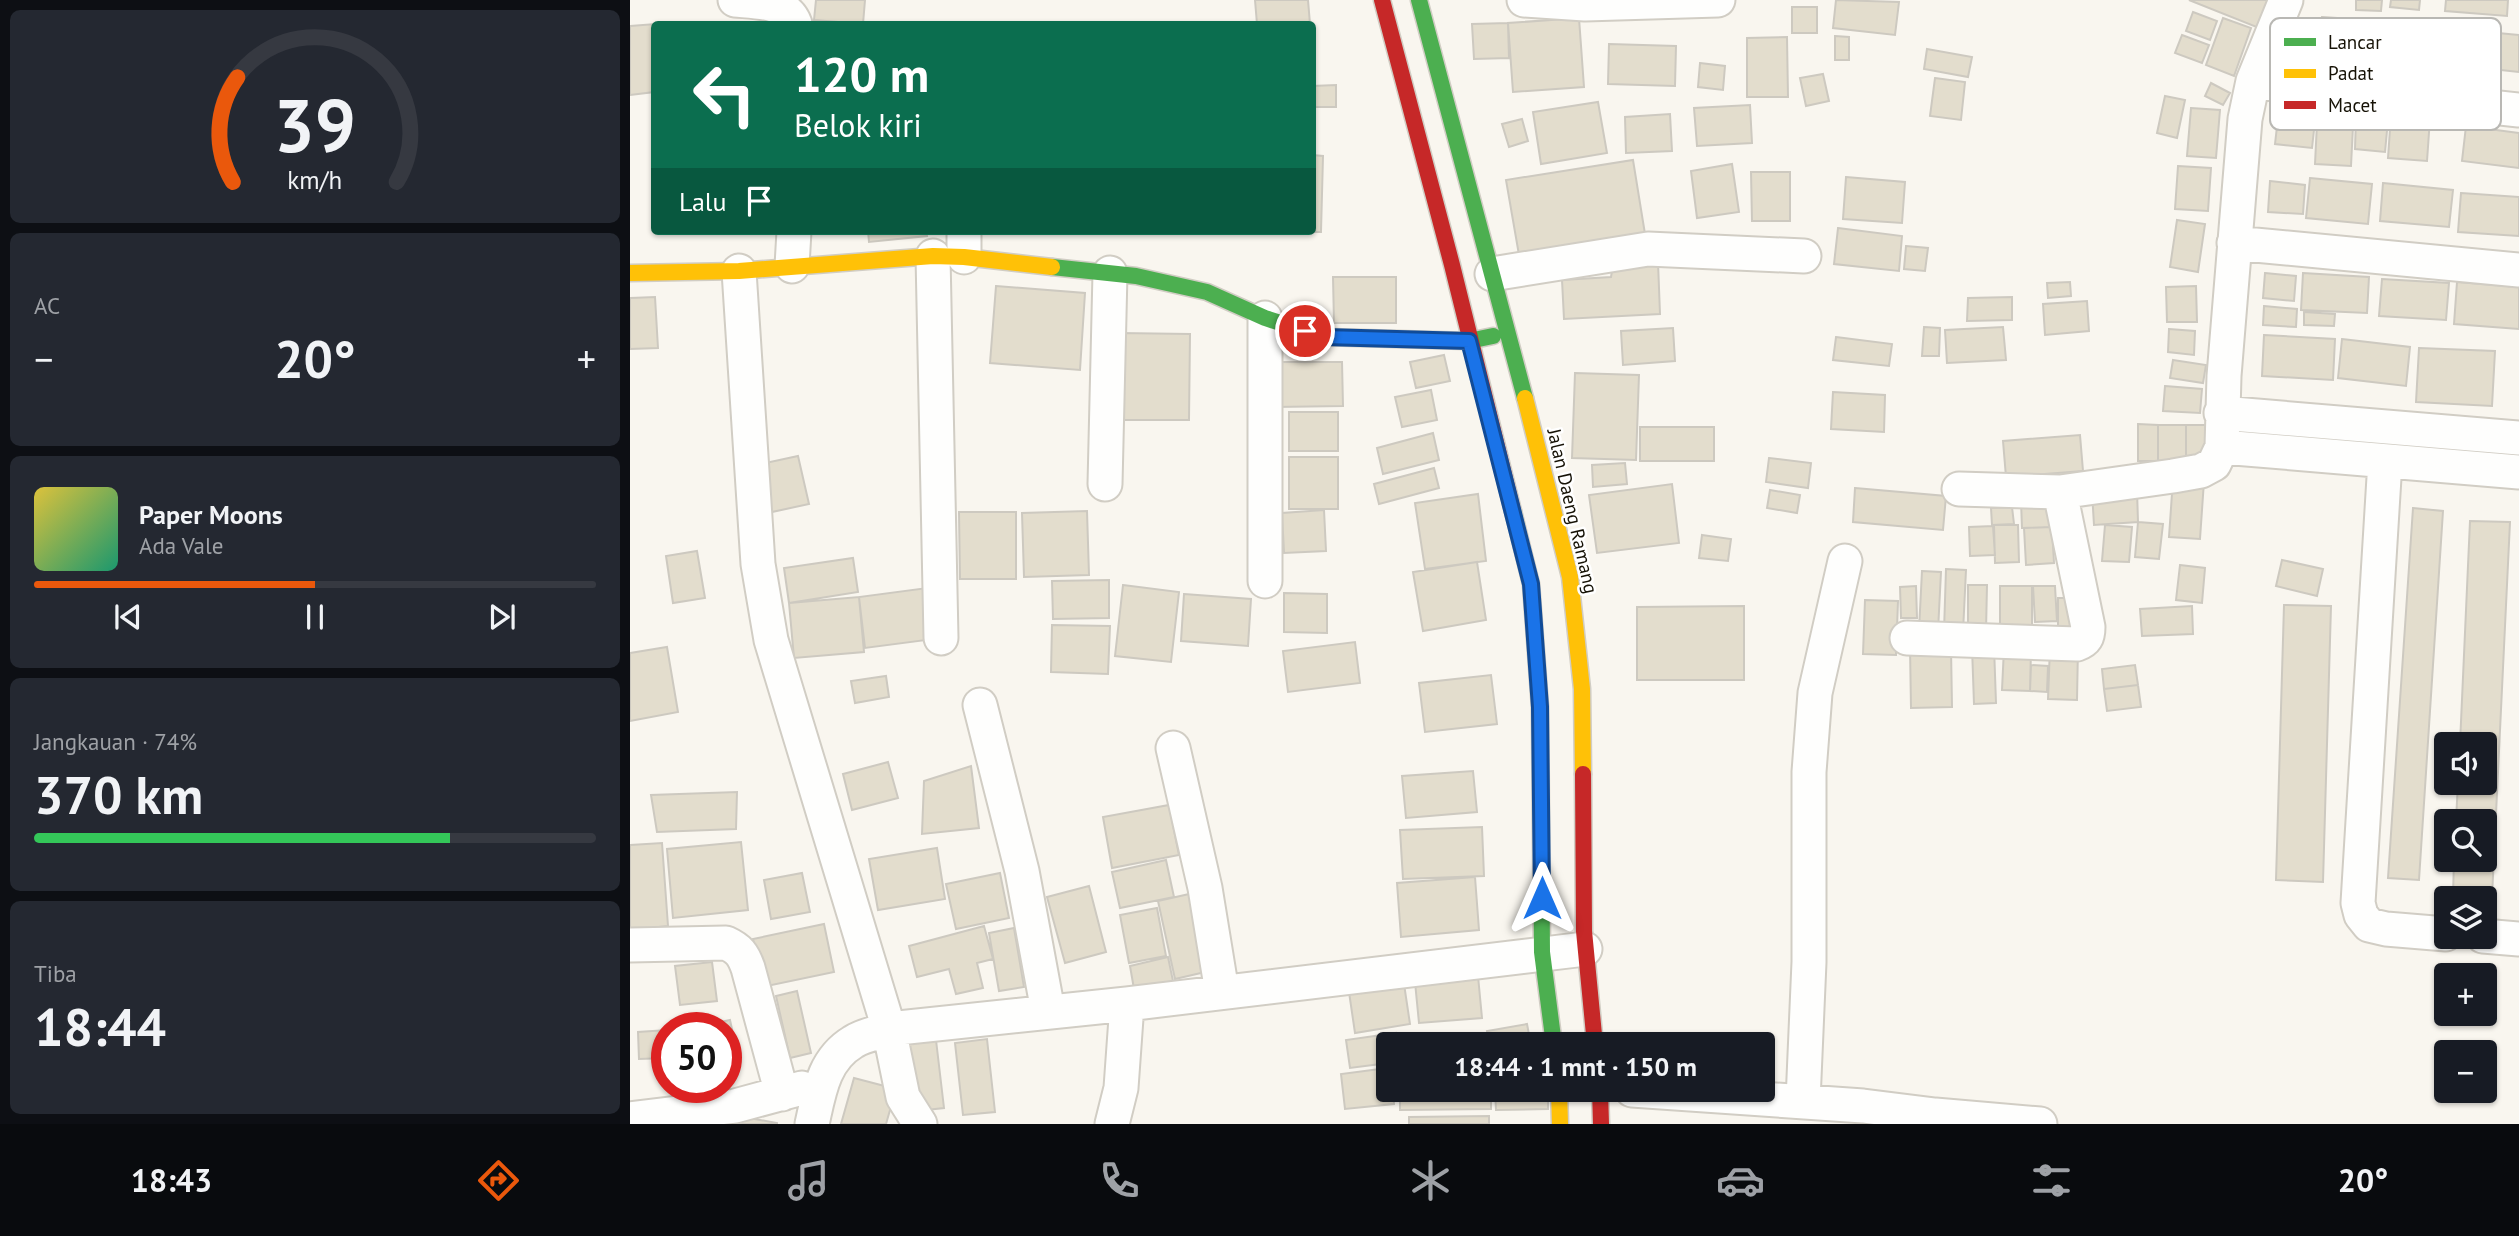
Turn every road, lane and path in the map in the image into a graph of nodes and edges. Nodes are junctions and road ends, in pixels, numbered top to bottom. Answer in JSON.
{"nodes":[{"id":1,"x":735,"y":0,"type":"edge"},
{"id":2,"x":1382,"y":0,"type":"edge"},
{"id":3,"x":1419,"y":0,"type":"edge"},
{"id":4,"x":1524,"y":0,"type":"edge"},
{"id":5,"x":1718,"y":0,"type":"edge"},
{"id":6,"x":2286,"y":0,"type":"edge"},
{"id":7,"x":2279,"y":18,"type":"edge"},
{"id":8,"x":793,"y":21,"type":"edge"},
{"id":9,"x":2270,"y":39,"type":"edge"},
{"id":10,"x":2253,"y":81,"type":"junction"},
{"id":11,"x":2270,"y":83,"type":"edge"},
{"id":12,"x":2501,"y":108,"type":"edge"},
{"id":13,"x":2519,"y":110,"type":"edge"},
{"id":14,"x":794,"y":235,"type":"edge"},
{"id":15,"x":2235,"y":243,"type":"junction"},
{"id":16,"x":954,"y":248,"type":"edge"},
{"id":17,"x":1804,"y":256,"type":"dead end"},
{"id":18,"x":792,"y":265,"type":"junction"},
{"id":19,"x":2519,"y":270,"type":"edge"},
{"id":20,"x":739,"y":271,"type":"junction"},
{"id":21,"x":1110,"y":272,"type":"junction"},
{"id":22,"x":630,"y":273,"type":"edge"},
{"id":23,"x":1492,"y":274,"type":"junction"},
{"id":24,"x":1265,"y":318,"type":"junction"},
{"id":25,"x":1509,"y":333,"type":"junction"},
{"id":26,"x":1469,"y":341,"type":"junction"},
{"id":27,"x":2221,"y":413,"type":"junction"},
{"id":28,"x":2519,"y":438,"type":"edge"},
{"id":29,"x":2222,"y":447,"type":"junction"},
{"id":30,"x":2385,"y":461,"type":"junction"},
{"id":31,"x":2519,"y":472,"type":"edge"},
{"id":32,"x":1105,"y":484,"type":"dead end"},
{"id":33,"x":1959,"y":489,"type":"dead end"},
{"id":34,"x":2060,"y":492,"type":"junction"},
{"id":35,"x":1544,"y":552,"type":"junction"},
{"id":36,"x":1846,"y":561,"type":"dead end"},
{"id":37,"x":1265,"y":581,"type":"dead end"},
{"id":38,"x":941,"y":638,"type":"dead end"},
{"id":39,"x":1907,"y":638,"type":"dead end"},
{"id":40,"x":1558,"y":661,"type":"junction"},
{"id":41,"x":980,"y":705,"type":"dead end"},
{"id":42,"x":1173,"y":748,"type":"dead end"},
{"id":43,"x":2434,"y":933,"type":"edge"},
{"id":44,"x":2497,"y":937,"type":"edge"},
{"id":45,"x":2519,"y":939,"type":"edge"},
{"id":46,"x":630,"y":945,"type":"edge"},
{"id":47,"x":1585,"y":949,"type":"junction"},
{"id":48,"x":1542,"y":952,"type":"junction"},
{"id":49,"x":1222,"y":992,"type":"junction"},
{"id":50,"x":1127,"y":1004,"type":"junction"},
{"id":51,"x":1048,"y":1011,"type":"junction"},
{"id":52,"x":889,"y":1029,"type":"junction"},
{"id":53,"x":1552,"y":1032,"type":"edge"},
{"id":54,"x":1594,"y":1032,"type":"edge"},
{"id":55,"x":821,"y":1083,"type":"junction"},
{"id":56,"x":782,"y":1094,"type":"junction"},
{"id":57,"x":1775,"y":1099,"type":"edge"},
{"id":58,"x":1803,"y":1101,"type":"junction"},
{"id":59,"x":1559,"y":1102,"type":"edge"},
{"id":60,"x":1600,"y":1102,"type":"edge"},
{"id":61,"x":630,"y":1119,"type":"edge"},
{"id":62,"x":812,"y":1124,"type":"edge"},
{"id":63,"x":920,"y":1124,"type":"edge"},
{"id":64,"x":1112,"y":1124,"type":"edge"},
{"id":65,"x":1560,"y":1124,"type":"edge"},
{"id":66,"x":1601,"y":1124,"type":"edge"},
{"id":67,"x":2040,"y":1124,"type":"edge"}],
"edges":[{"from":1,"to":8,"type":"street"},
{"from":2,"to":26,"type":"main road","name":"Jalan Daeng Ramang"},
{"from":3,"to":23,"type":"main road","name":"Jalan Daeng Ramang"},
{"from":4,"to":5,"type":"street"},
{"from":6,"to":7,"type":"street"},
{"from":9,"to":10,"type":"street"},
{"from":10,"to":11,"type":"street"},
{"from":10,"to":15,"type":"street"},
{"from":12,"to":13,"type":"street"},
{"from":14,"to":18,"type":"street"},
{"from":15,"to":19,"type":"street"},
{"from":15,"to":27,"type":"street"},
{"from":16,"to":18,"type":"main road"},
{"from":16,"to":21,"type":"main road"},
{"from":16,"to":38,"type":"street"},
{"from":17,"to":23,"type":"street"},
{"from":18,"to":20,"type":"main road"},
{"from":20,"to":22,"type":"main road"},
{"from":20,"to":52,"type":"street"},
{"from":21,"to":24,"type":"main road"},
{"from":21,"to":32,"type":"street"},
{"from":23,"to":25,"type":"main road","name":"Jalan Daeng Ramang"},
{"from":24,"to":26,"type":"main road"},
{"from":24,"to":37,"type":"street"},
{"from":25,"to":26,"type":"main road"},
{"from":25,"to":35,"type":"main road","name":"Jalan Daeng Ramang"},
{"from":26,"to":35,"type":"main road","name":"Jalan Daeng Ramang"},
{"from":27,"to":28,"type":"street"},
{"from":27,"to":29,"type":"street"},
{"from":29,"to":30,"type":"street"},
{"from":29,"to":34,"type":"street"},
{"from":30,"to":31,"type":"street"},
{"from":30,"to":43,"type":"street"},
{"from":33,"to":34,"type":"street"},
{"from":34,"to":39,"type":"street"},
{"from":35,"to":40,"type":"main road","name":"Jalan Daeng Ramang"},
{"from":35,"to":40,"type":"main road","name":"Jalan Daeng Ramang"},
{"from":36,"to":58,"type":"street"},
{"from":40,"to":47,"type":"main road","name":"Jalan Daeng Ramang"},
{"from":40,"to":48,"type":"main road","name":"Jalan Daeng Ramang"},
{"from":41,"to":51,"type":"street"},
{"from":42,"to":49,"type":"street"},
{"from":44,"to":45,"type":"street"},
{"from":46,"to":56,"type":"street"},
{"from":47,"to":48,"type":"street"},
{"from":47,"to":54,"type":"main road","name":"Jalan Daeng Ramang"},
{"from":48,"to":49,"type":"street"},
{"from":48,"to":53,"type":"main road","name":"Jalan Daeng Ramang"},
{"from":49,"to":50,"type":"street"},
{"from":50,"to":51,"type":"street"},
{"from":50,"to":64,"type":"street"},
{"from":51,"to":52,"type":"street"},
{"from":52,"to":55,"type":"street"},
{"from":52,"to":63,"type":"street"},
{"from":55,"to":56,"type":"street"},
{"from":55,"to":62,"type":"street"},
{"from":56,"to":61,"type":"street"},
{"from":57,"to":58,"type":"street"},
{"from":58,"to":67,"type":"street"},
{"from":59,"to":65,"type":"main road"},
{"from":60,"to":66,"type":"main road"}]}
